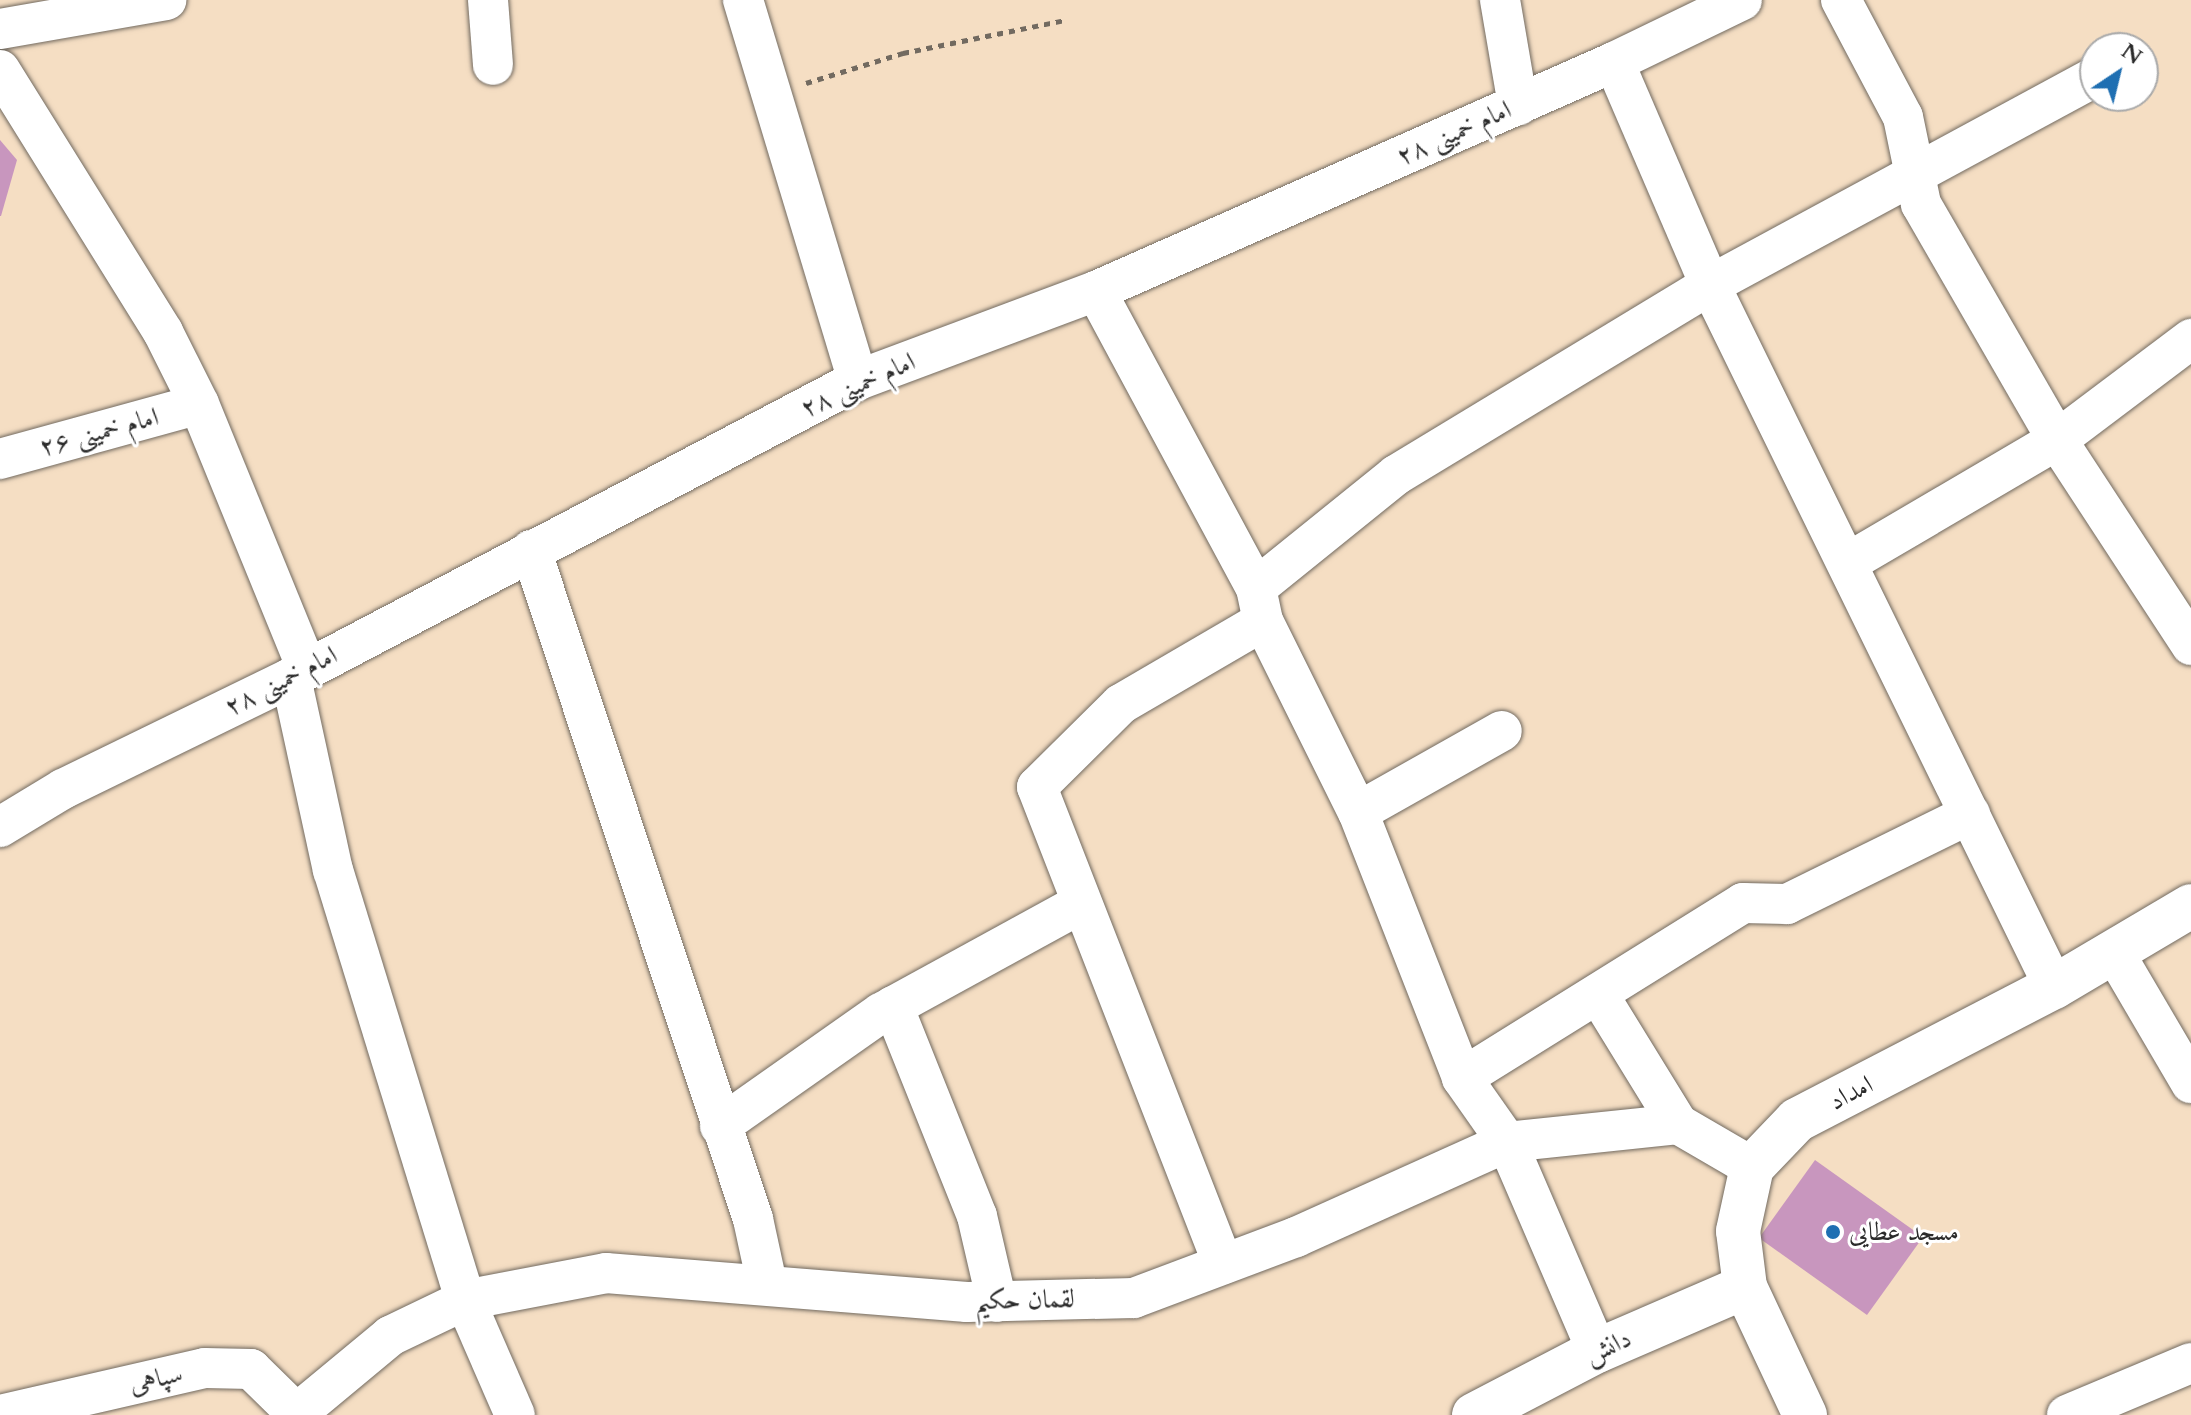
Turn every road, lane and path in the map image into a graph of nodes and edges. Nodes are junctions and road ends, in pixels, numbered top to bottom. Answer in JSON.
{"nodes":[{"id":1,"x":167,"y":0,"type":"edge"},
{"id":2,"x":488,"y":0,"type":"edge"},
{"id":3,"x":743,"y":0,"type":"edge"},
{"id":4,"x":1500,"y":0,"type":"edge"},
{"id":5,"x":1742,"y":0,"type":"edge"},
{"id":6,"x":1841,"y":0,"type":"edge"},
{"id":7,"x":1065,"y":20,"type":"dead end"},
{"id":8,"x":0,"y":29,"type":"edge"},
{"id":9,"x":1614,"y":62,"type":"junction"},
{"id":10,"x":493,"y":65,"type":"dead end"},
{"id":11,"x":0,"y":70,"type":"edge"},
{"id":12,"x":2079,"y":85,"type":"edge"},
{"id":13,"x":773,"y":93,"type":"junction"},
{"id":14,"x":1518,"y":105,"type":"junction"},
{"id":15,"x":1913,"y":172,"type":"junction"},
{"id":16,"x":1710,"y":285,"type":"junction"},
{"id":17,"x":1096,"y":291,"type":"junction"},
{"id":18,"x":2191,"y":339,"type":"edge"},
{"id":19,"x":858,"y":380,"type":"junction"},
{"id":20,"x":199,"y":404,"type":"junction"},
{"id":21,"x":2057,"y":440,"type":"junction"},
{"id":22,"x":0,"y":459,"type":"edge"},
{"id":23,"x":531,"y":550,"type":"junction"},
{"id":24,"x":1849,"y":562,"type":"junction"},
{"id":25,"x":1260,"y":604,"type":"junction"},
{"id":26,"x":2189,"y":638,"type":"edge"},
{"id":27,"x":299,"y":673,"type":"junction"},
{"id":28,"x":1502,"y":731,"type":"dead end"},
{"id":29,"x":1358,"y":812,"type":"junction"},
{"id":30,"x":1970,"y":814,"type":"junction"},
{"id":31,"x":0,"y":827,"type":"edge"},
{"id":32,"x":1080,"y":904,"type":"junction"},
{"id":33,"x":2191,"y":906,"type":"edge"},
{"id":34,"x":2114,"y":952,"type":"junction"},
{"id":35,"x":2054,"y":987,"type":"junction"},
{"id":36,"x":1598,"y":994,"type":"junction"},
{"id":37,"x":893,"y":1006,"type":"junction"},
{"id":38,"x":1462,"y":1078,"type":"junction"},
{"id":39,"x":2191,"y":1083,"type":"edge"},
{"id":40,"x":1678,"y":1124,"type":"junction"},
{"id":41,"x":720,"y":1126,"type":"junction"},
{"id":42,"x":1507,"y":1142,"type":"junction"},
{"id":43,"x":1752,"y":1167,"type":"junction"},
{"id":44,"x":1223,"y":1264,"type":"junction"},
{"id":45,"x":767,"y":1284,"type":"junction"},
{"id":46,"x":1745,"y":1287,"type":"junction"},
{"id":47,"x":465,"y":1300,"type":"junction"},
{"id":48,"x":997,"y":1302,"type":"junction"},
{"id":49,"x":1597,"y":1351,"type":"junction"},
{"id":50,"x":2191,"y":1363,"type":"edge"},
{"id":51,"x":297,"y":1414,"type":"edge"},
{"id":52,"x":0,"y":1415,"type":"edge"},
{"id":53,"x":515,"y":1415,"type":"edge"},
{"id":54,"x":1474,"y":1415,"type":"edge"},
{"id":55,"x":1805,"y":1415,"type":"edge"},
{"id":56,"x":2067,"y":1415,"type":"edge"}],
"edges":[{"from":1,"to":8,"type":"street"},
{"from":2,"to":10,"type":"street"},
{"from":3,"to":13,"type":"street"},
{"from":4,"to":14,"type":"street"},
{"from":5,"to":9,"type":"street","name":"امام خمینی ۲۸"},
{"from":6,"to":15,"type":"street"},
{"from":7,"to":13,"type":"path"},
{"from":9,"to":14,"type":"street","name":"امام خمینی ۲۸"},
{"from":9,"to":16,"type":"street"},
{"from":11,"to":20,"type":"street"},
{"from":12,"to":15,"type":"street"},
{"from":13,"to":19,"type":"street"},
{"from":14,"to":17,"type":"street","name":"امام خمینی ۲۸"},
{"from":15,"to":16,"type":"street"},
{"from":15,"to":21,"type":"street"},
{"from":16,"to":24,"type":"street"},
{"from":16,"to":25,"type":"street"},
{"from":17,"to":19,"type":"street","name":"امام خمینی ۲۸"},
{"from":17,"to":25,"type":"street"},
{"from":18,"to":21,"type":"street"},
{"from":19,"to":23,"type":"street","name":"امام خمینی ۲۸"},
{"from":20,"to":22,"type":"street","name":"امام خمینی ۲۶"},
{"from":20,"to":27,"type":"street"},
{"from":21,"to":24,"type":"street"},
{"from":21,"to":26,"type":"street"},
{"from":23,"to":27,"type":"street","name":"امام خمینی ۲۸"},
{"from":23,"to":41,"type":"street"},
{"from":24,"to":30,"type":"street"},
{"from":25,"to":29,"type":"street"},
{"from":25,"to":32,"type":"street"},
{"from":27,"to":31,"type":"street","name":"امام خمینی ۲۸"},
{"from":27,"to":47,"type":"street"},
{"from":28,"to":29,"type":"street"},
{"from":29,"to":38,"type":"street"},
{"from":30,"to":35,"type":"street"},
{"from":30,"to":36,"type":"street"},
{"from":32,"to":37,"type":"street"},
{"from":32,"to":44,"type":"street"},
{"from":33,"to":34,"type":"street","name":"امداد"},
{"from":34,"to":35,"type":"street","name":"امداد"},
{"from":34,"to":39,"type":"street"},
{"from":35,"to":43,"type":"street","name":"امداد"},
{"from":36,"to":38,"type":"street"},
{"from":36,"to":40,"type":"street"},
{"from":37,"to":41,"type":"street"},
{"from":37,"to":48,"type":"street"},
{"from":38,"to":42,"type":"street"},
{"from":40,"to":42,"type":"street","name":"لقمان حکیم"},
{"from":40,"to":43,"type":"street"},
{"from":41,"to":45,"type":"street"},
{"from":42,"to":44,"type":"street","name":"لقمان حکیم"},
{"from":42,"to":49,"type":"street"},
{"from":43,"to":46,"type":"street"},
{"from":44,"to":48,"type":"street","name":"لقمان حکیم"},
{"from":45,"to":47,"type":"street","name":"لقمان حکیم"},
{"from":45,"to":48,"type":"street","name":"لقمان حکیم"},
{"from":46,"to":49,"type":"street","name":"دانش"},
{"from":46,"to":55,"type":"street"},
{"from":47,"to":51,"type":"street","name":"لقمان حکیم"},
{"from":47,"to":53,"type":"street"},
{"from":49,"to":54,"type":"street","name":"دانش"},
{"from":50,"to":56,"type":"street"},
{"from":51,"to":52,"type":"street","name":"سپاهی"}]}
